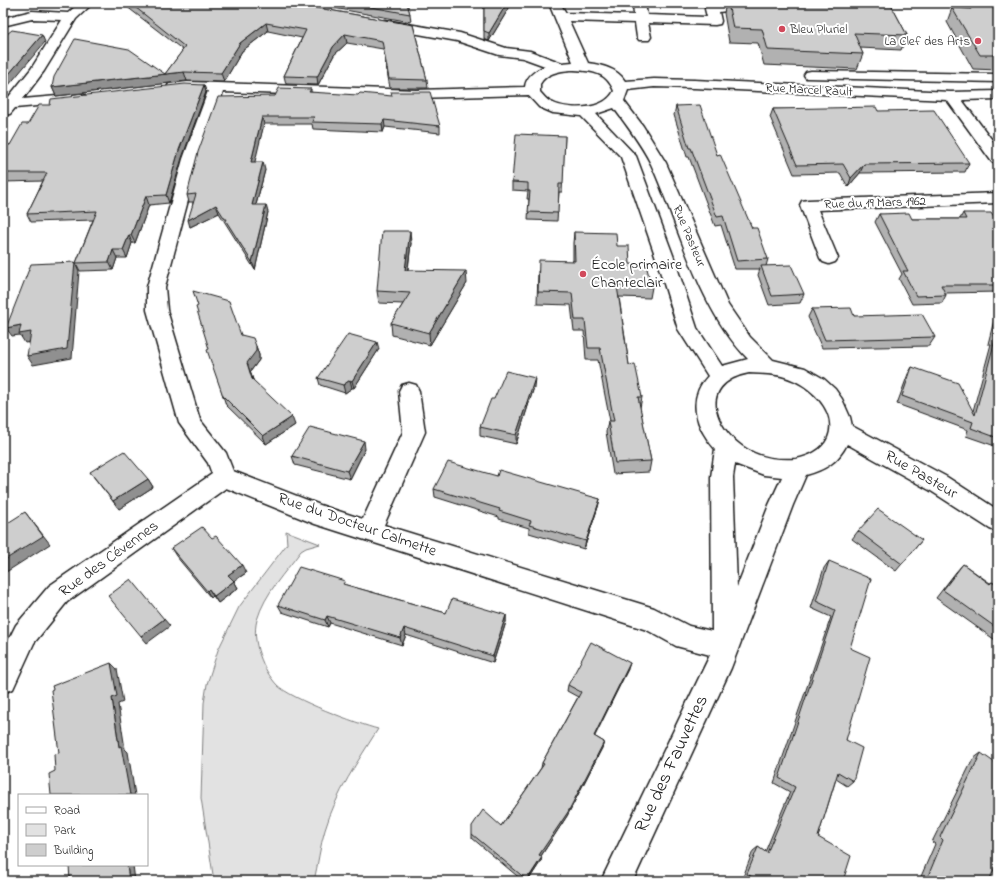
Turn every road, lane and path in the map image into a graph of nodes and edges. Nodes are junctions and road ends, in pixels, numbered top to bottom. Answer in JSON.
{"nodes":[{"id":1,"x":75,"y":3,"type":"edge"},
{"id":2,"x":88,"y":3,"type":"edge"},
{"id":3,"x":554,"y":3,"type":"edge"},
{"id":4,"x":597,"y":3,"type":"edge"},
{"id":5,"x":639,"y":3,"type":"edge"},
{"id":6,"x":757,"y":3,"type":"edge"},
{"id":7,"x":680,"y":5,"type":"dead end"},
{"id":8,"x":32,"y":15,"type":"junction"},
{"id":9,"x":71,"y":17,"type":"junction"},
{"id":10,"x":561,"y":17,"type":"junction"},
{"id":11,"x":641,"y":19,"type":"junction"},
{"id":12,"x":371,"y":21,"type":"edge"},
{"id":13,"x":3,"y":22,"type":"edge"},
{"id":14,"x":598,"y":24,"type":"junction"},
{"id":15,"x":685,"y":26,"type":"junction"},
{"id":16,"x":644,"y":37,"type":"dead end"},
{"id":17,"x":504,"y":52,"type":"junction"},
{"id":18,"x":582,"y":66,"type":"junction"},
{"id":19,"x":560,"y":67,"type":"junction"},
{"id":20,"x":781,"y":74,"type":"edge"},
{"id":21,"x":797,"y":75,"type":"edge"},
{"id":22,"x":845,"y":76,"type":"junction"},
{"id":23,"x":529,"y":77,"type":"junction"},
{"id":24,"x":998,"y":78,"type":"edge"},
{"id":25,"x":732,"y":86,"type":"junction"},
{"id":26,"x":217,"y":87,"type":"junction"},
{"id":27,"x":164,"y":88,"type":"edge"},
{"id":28,"x":848,"y":92,"type":"junction"},
{"id":29,"x":619,"y":94,"type":"junction"},
{"id":30,"x":998,"y":95,"type":"edge"},
{"id":31,"x":96,"y":96,"type":"edge"},
{"id":32,"x":951,"y":96,"type":"junction"},
{"id":33,"x":7,"y":109,"type":"edge"},
{"id":34,"x":586,"y":112,"type":"junction"},
{"id":35,"x":998,"y":159,"type":"edge"},
{"id":36,"x":998,"y":198,"type":"edge"},
{"id":37,"x":829,"y":258,"type":"dead end"},
{"id":38,"x":767,"y":366,"type":"junction"},
{"id":39,"x":719,"y":377,"type":"junction"},
{"id":40,"x":409,"y":391,"type":"dead end"},
{"id":41,"x":842,"y":431,"type":"junction"},
{"id":42,"x":726,"y":446,"type":"junction"},
{"id":43,"x":798,"y":468,"type":"junction"},
{"id":44,"x":224,"y":477,"type":"junction"},
{"id":45,"x":998,"y":522,"type":"edge"},
{"id":46,"x":369,"y":531,"type":"junction"},
{"id":47,"x":725,"y":646,"type":"junction"},
{"id":48,"x":3,"y":680,"type":"edge"},
{"id":49,"x":617,"y":881,"type":"edge"}],
"edges":[{"from":1,"to":8,"type":"street"},
{"from":2,"to":9,"type":"street"},
{"from":3,"to":10,"type":"street"},
{"from":4,"to":14,"type":"street"},
{"from":5,"to":11,"type":"street"},
{"from":6,"to":15,"type":"street"},
{"from":7,"to":15,"type":"street"},
{"from":8,"to":9,"type":"street"},
{"from":8,"to":13,"type":"street"},
{"from":9,"to":33,"type":"street"},
{"from":10,"to":14,"type":"street"},
{"from":10,"to":18,"type":"street"},
{"from":11,"to":14,"type":"street"},
{"from":11,"to":15,"type":"street"},
{"from":11,"to":16,"type":"street"},
{"from":12,"to":17,"type":"street"},
{"from":17,"to":19,"type":"street"},
{"from":17,"to":23,"type":"street","name":"Rue Marcel Rault"},
{"from":18,"to":19,"type":"street","name":"Rue Pasteur"},
{"from":18,"to":29,"type":"street","name":"Rue Pasteur"},
{"from":19,"to":23,"type":"street"},
{"from":20,"to":25,"type":"street"},
{"from":21,"to":22,"type":"street"},
{"from":22,"to":24,"type":"street"},
{"from":22,"to":28,"type":"street"},
{"from":23,"to":26,"type":"street"},
{"from":23,"to":34,"type":"street","name":"Rue Marcel Rault"},
{"from":25,"to":28,"type":"street","name":"Rue Marcel Rault"},
{"from":25,"to":29,"type":"street","name":"Rue Marcel Rault"},
{"from":26,"to":27,"type":"street"},
{"from":26,"to":44,"type":"street"},
{"from":28,"to":32,"type":"street","name":"Rue Marcel Rault"},
{"from":29,"to":34,"type":"street","name":"Rue Marcel Rault"},
{"from":29,"to":38,"type":"street","name":"Rue Pasteur"},
{"from":30,"to":32,"type":"street","name":"Rue Marcel Rault"},
{"from":31,"to":33,"type":"street"},
{"from":32,"to":35,"type":"street"},
{"from":34,"to":39,"type":"street","name":"Rue Pasteur"},
{"from":36,"to":37,"type":"street","name":"Rue du 19 Mars 1962"},
{"from":38,"to":39,"type":"street"},
{"from":38,"to":41,"type":"street"},
{"from":39,"to":42,"type":"street"},
{"from":40,"to":46,"type":"street"},
{"from":41,"to":43,"type":"street"},
{"from":41,"to":45,"type":"street","name":"Rue Pasteur"},
{"from":42,"to":43,"type":"street"},
{"from":42,"to":47,"type":"street","name":"Rue des Fauvettes"},
{"from":43,"to":47,"type":"street","name":"Rue des Fauvettes"},
{"from":44,"to":46,"type":"street","name":"Rue du Docteur Calmette"},
{"from":44,"to":48,"type":"street","name":"Rue des Cévennes"},
{"from":46,"to":47,"type":"street","name":"Rue du Docteur Calmette"},
{"from":47,"to":49,"type":"street","name":"Rue des Fauvettes"}]}
